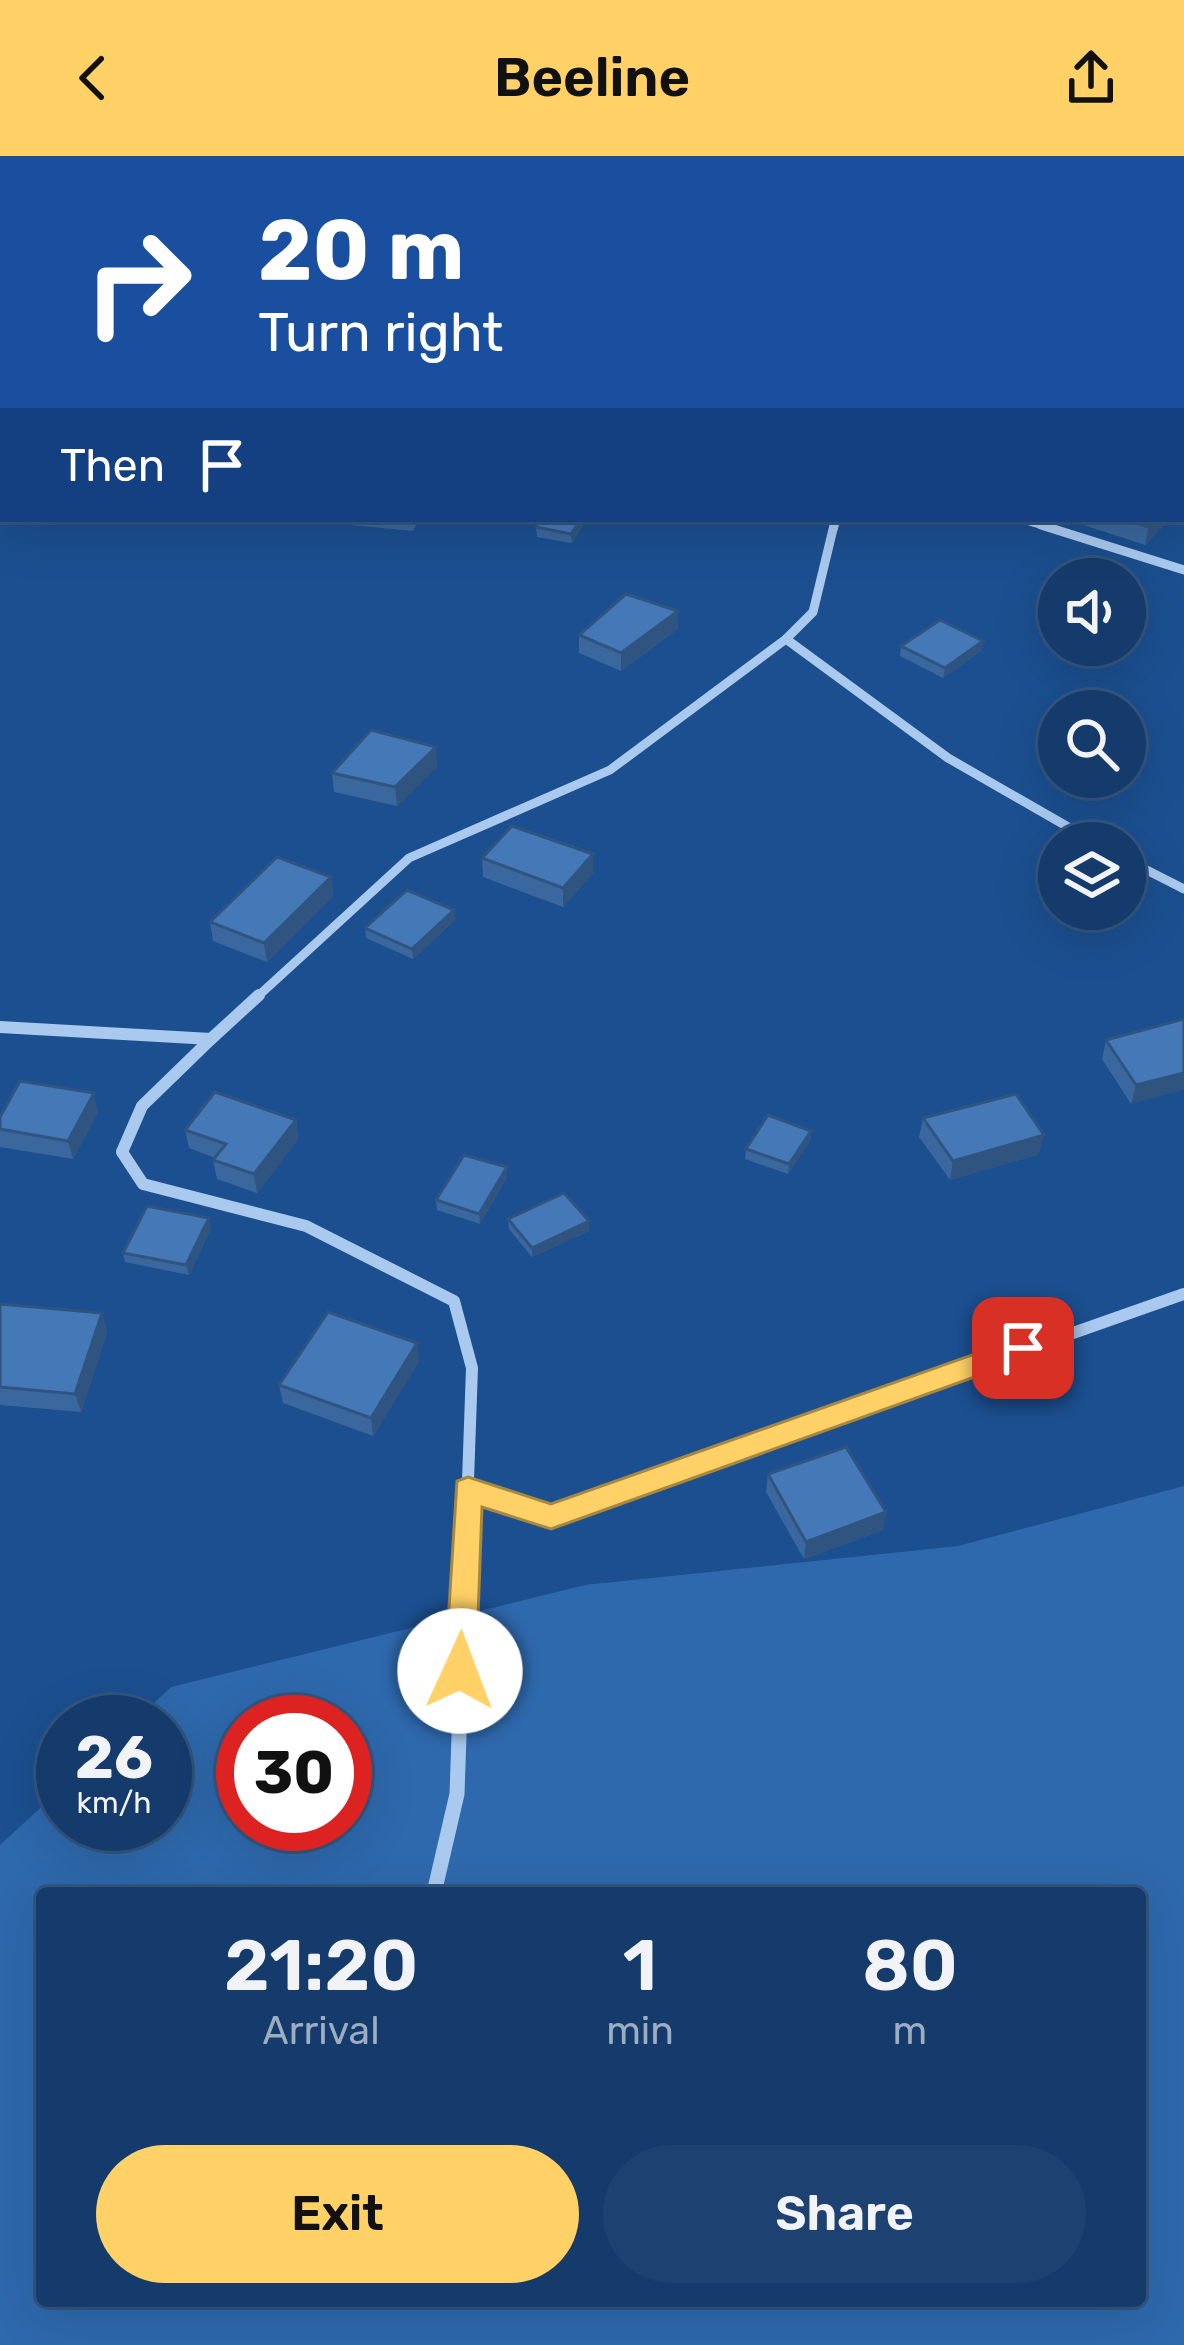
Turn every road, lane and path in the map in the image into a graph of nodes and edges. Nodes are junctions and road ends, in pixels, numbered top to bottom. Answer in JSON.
{"nodes":[{"id":1,"x":835,"y":522,"type":"edge"},
{"id":2,"x":1031,"y":522,"type":"edge"},
{"id":3,"x":1184,"y":570,"type":"edge"},
{"id":4,"x":786,"y":639,"type":"junction"},
{"id":5,"x":1059,"y":822,"type":"edge"},
{"id":6,"x":1146,"y":870,"type":"edge"},
{"id":7,"x":1184,"y":889,"type":"edge"},
{"id":8,"x":0,"y":1027,"type":"edge"},
{"id":9,"x":211,"y":1039,"type":"junction"},
{"id":10,"x":1184,"y":1294,"type":"edge"},
{"id":11,"x":468,"y":1490,"type":"junction"},
{"id":12,"x":435,"y":1887,"type":"edge"}],
"edges":[{"from":1,"to":4,"type":"street"},
{"from":2,"to":3,"type":"street"},
{"from":4,"to":5,"type":"street"},
{"from":4,"to":9,"type":"street"},
{"from":6,"to":7,"type":"street"},
{"from":8,"to":9,"type":"street"},
{"from":9,"to":11,"type":"street"},
{"from":10,"to":11,"type":"street"},
{"from":11,"to":12,"type":"street"}]}
